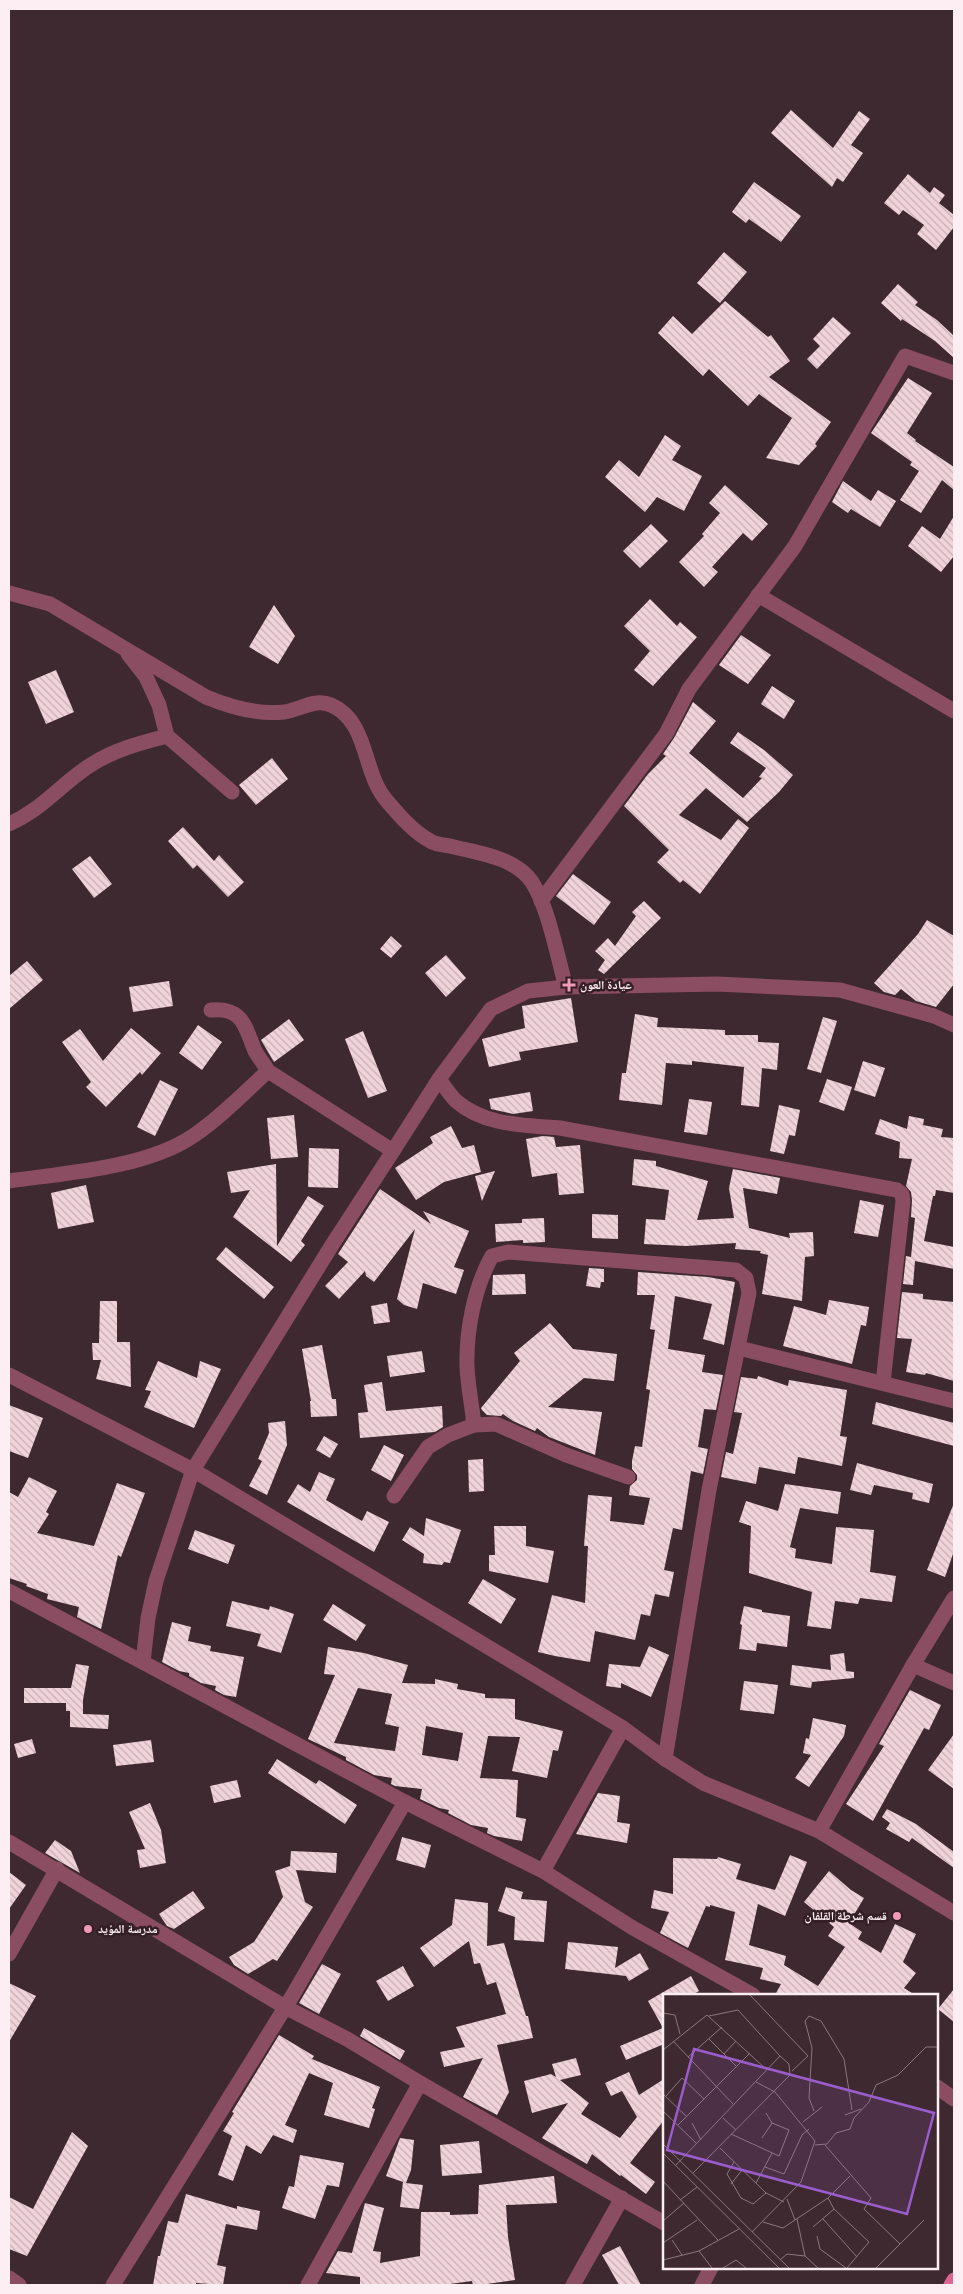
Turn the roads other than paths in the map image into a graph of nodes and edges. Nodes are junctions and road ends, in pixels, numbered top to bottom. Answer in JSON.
{"nodes":[{"id":1,"x":954,"y":373,"type":"edge"},
{"id":2,"x":9,"y":593,"type":"edge"},
{"id":3,"x":758,"y":595,"type":"junction"},
{"id":4,"x":122,"y":647,"type":"junction"},
{"id":5,"x":954,"y":711,"type":"edge"},
{"id":6,"x":167,"y":736,"type":"junction"},
{"id":7,"x":232,"y":792,"type":"dead end"},
{"id":8,"x":9,"y":824,"type":"edge"},
{"id":9,"x":541,"y":901,"type":"junction"},
{"id":10,"x":566,"y":987,"type":"junction"},
{"id":11,"x":211,"y":1010,"type":"dead end"},
{"id":12,"x":954,"y":1025,"type":"edge"},
{"id":13,"x":268,"y":1071,"type":"junction"},
{"id":14,"x":439,"y":1080,"type":"junction"},
{"id":15,"x":393,"y":1151,"type":"junction"},
{"id":16,"x":9,"y":1181,"type":"edge"},
{"id":17,"x":739,"y":1348,"type":"junction"},
{"id":18,"x":9,"y":1375,"type":"edge"},
{"id":19,"x":883,"y":1383,"type":"junction"},
{"id":20,"x":954,"y":1401,"type":"edge"},
{"id":21,"x":474,"y":1425,"type":"junction"},
{"id":22,"x":193,"y":1470,"type":"junction"},
{"id":23,"x":628,"y":1478,"type":"dead end"},
{"id":24,"x":394,"y":1496,"type":"dead end"},
{"id":25,"x":9,"y":1591,"type":"edge"},
{"id":26,"x":954,"y":1598,"type":"edge"},
{"id":27,"x":143,"y":1662,"type":"junction"},
{"id":28,"x":913,"y":1665,"type":"junction"},
{"id":29,"x":954,"y":1683,"type":"edge"},
{"id":30,"x":623,"y":1728,"type":"junction"},
{"id":31,"x":665,"y":1759,"type":"junction"},
{"id":32,"x":405,"y":1802,"type":"junction"},
{"id":33,"x":819,"y":1831,"type":"junction"},
{"id":34,"x":9,"y":1842,"type":"edge"},
{"id":35,"x":57,"y":1869,"type":"junction"},
{"id":36,"x":543,"y":1870,"type":"junction"},
{"id":37,"x":954,"y":1913,"type":"edge"},
{"id":38,"x":9,"y":1954,"type":"edge"},
{"id":39,"x":751,"y":1994,"type":"edge"},
{"id":40,"x":285,"y":2007,"type":"junction"},
{"id":41,"x":420,"y":2083,"type":"junction"},
{"id":42,"x":938,"y":2088,"type":"edge"},
{"id":43,"x":954,"y":2099,"type":"edge"},
{"id":44,"x":622,"y":2198,"type":"junction"},
{"id":45,"x":663,"y":2222,"type":"edge"},
{"id":46,"x":710,"y":2269,"type":"edge"},
{"id":47,"x":9,"y":2278,"type":"edge"},
{"id":48,"x":954,"y":2280,"type":"edge"},
{"id":49,"x":19,"y":2285,"type":"edge"},
{"id":50,"x":113,"y":2285,"type":"edge"},
{"id":51,"x":308,"y":2285,"type":"edge"},
{"id":52,"x":573,"y":2285,"type":"edge"},
{"id":53,"x":702,"y":2285,"type":"edge"},
{"id":54,"x":951,"y":2285,"type":"edge"}],
"edges":[{"from":1,"to":3,"type":"street"},
{"from":2,"to":4,"type":"street"},
{"from":3,"to":5,"type":"street"},
{"from":3,"to":9,"type":"street"},
{"from":4,"to":6,"type":"street"},
{"from":4,"to":9,"type":"street"},
{"from":6,"to":7,"type":"street"},
{"from":6,"to":8,"type":"street"},
{"from":9,"to":10,"type":"street"},
{"from":10,"to":12,"type":"street"},
{"from":10,"to":14,"type":"street"},
{"from":11,"to":13,"type":"street"},
{"from":13,"to":15,"type":"street"},
{"from":13,"to":16,"type":"street"},
{"from":14,"to":15,"type":"street"},
{"from":14,"to":19,"type":"street"},
{"from":15,"to":22,"type":"street"},
{"from":17,"to":19,"type":"street"},
{"from":17,"to":21,"type":"street"},
{"from":17,"to":31,"type":"street"},
{"from":18,"to":22,"type":"street"},
{"from":19,"to":20,"type":"street"},
{"from":21,"to":23,"type":"street"},
{"from":21,"to":24,"type":"street"},
{"from":22,"to":27,"type":"street"},
{"from":22,"to":30,"type":"street"},
{"from":25,"to":27,"type":"street"},
{"from":26,"to":28,"type":"street"},
{"from":27,"to":32,"type":"street"},
{"from":28,"to":29,"type":"street"},
{"from":28,"to":33,"type":"street"},
{"from":30,"to":31,"type":"street"},
{"from":30,"to":36,"type":"street"},
{"from":31,"to":33,"type":"street"},
{"from":32,"to":36,"type":"street"},
{"from":32,"to":40,"type":"street"},
{"from":33,"to":37,"type":"street"},
{"from":34,"to":35,"type":"street"},
{"from":35,"to":38,"type":"street"},
{"from":35,"to":40,"type":"street"},
{"from":36,"to":39,"type":"street"},
{"from":40,"to":41,"type":"street"},
{"from":40,"to":50,"type":"street"},
{"from":41,"to":44,"type":"street"},
{"from":41,"to":51,"type":"street"},
{"from":42,"to":43,"type":"street"},
{"from":44,"to":45,"type":"street"},
{"from":44,"to":52,"type":"street"},
{"from":46,"to":53,"type":"street"},
{"from":47,"to":49,"type":"street"},
{"from":48,"to":54,"type":"main road"}]}
